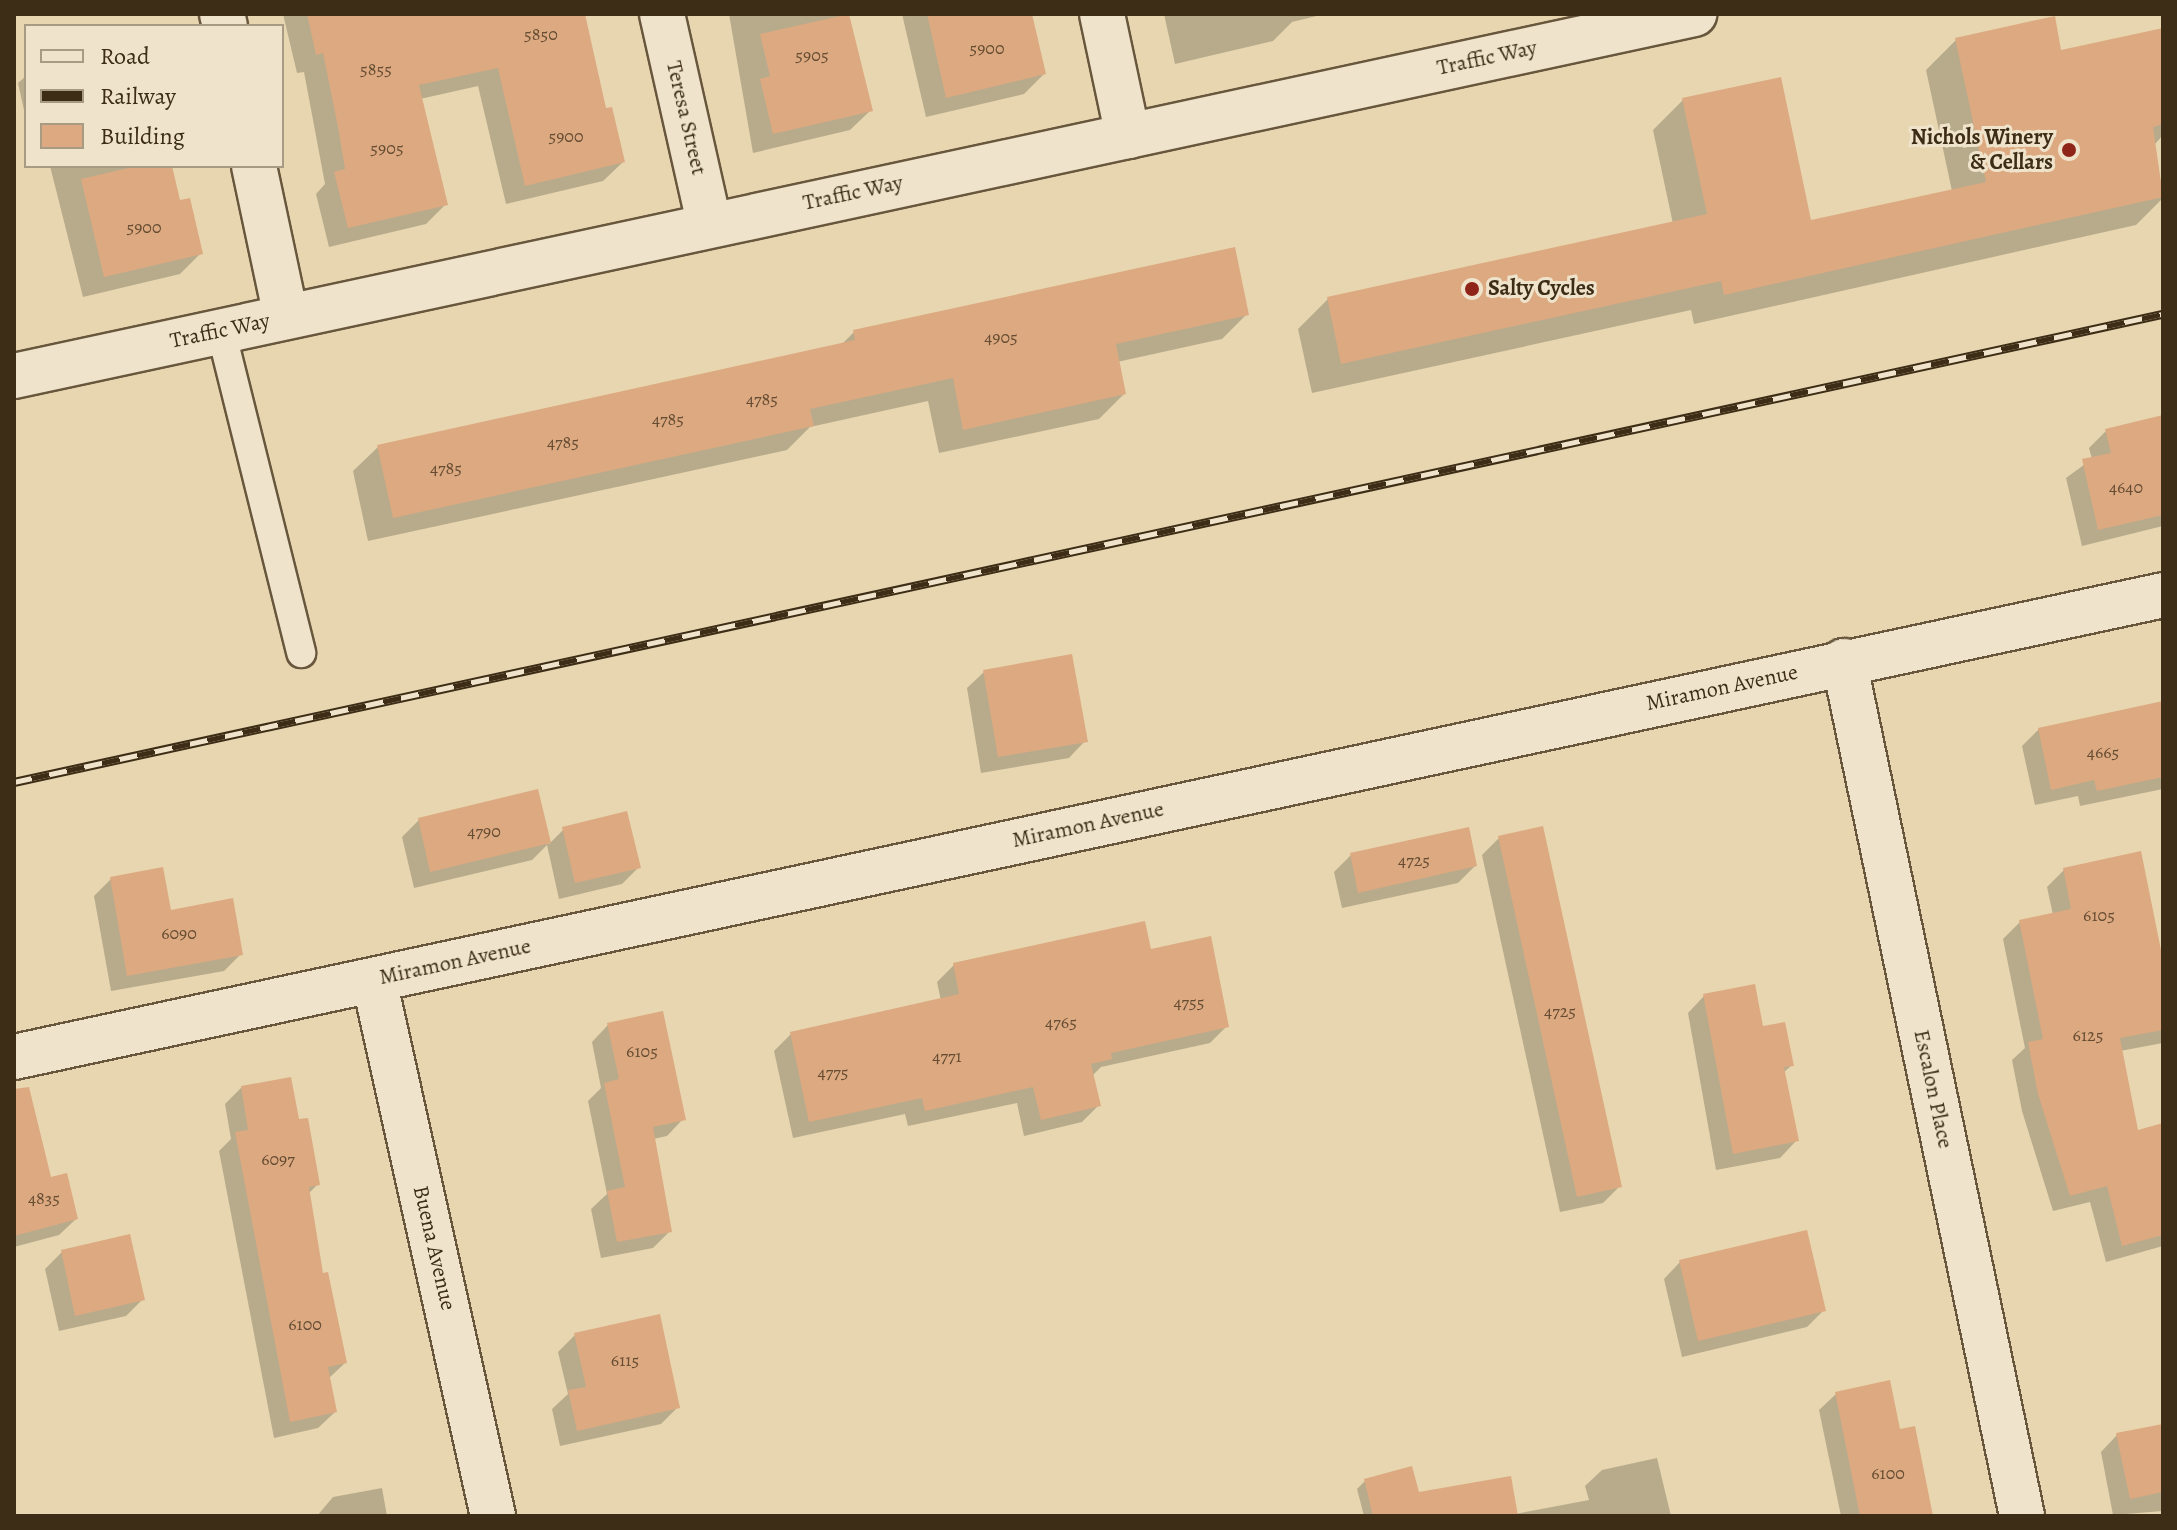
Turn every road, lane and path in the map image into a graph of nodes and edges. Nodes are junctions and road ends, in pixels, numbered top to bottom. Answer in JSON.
{"nodes":[{"id":1,"x":662,"y":14,"type":"edge"},
{"id":2,"x":1102,"y":14,"type":"edge"},
{"id":3,"x":1694,"y":14,"type":"edge"},
{"id":4,"x":1628,"y":21,"type":"edge"},
{"id":5,"x":1128,"y":136,"type":"junction"},
{"id":6,"x":254,"y":168,"type":"edge"},
{"id":7,"x":709,"y":223,"type":"junction"},
{"id":8,"x":286,"y":317,"type":"junction"},
{"id":9,"x":221,"y":331,"type":"junction"},
{"id":10,"x":14,"y":376,"type":"edge"},
{"id":11,"x":2163,"y":595,"type":"edge"},
{"id":12,"x":301,"y":653,"type":"dead end"},
{"id":13,"x":1844,"y":661,"type":"junction"},
{"id":14,"x":374,"y":980,"type":"junction"},
{"id":15,"x":14,"y":1057,"type":"edge"},
{"id":16,"x":493,"y":1516,"type":"edge"},
{"id":17,"x":2022,"y":1516,"type":"edge"}],
"edges":[{"from":1,"to":7,"type":"street","name":"Teresa Street"},
{"from":2,"to":5,"type":"street"},
{"from":3,"to":4,"type":"street","name":"Traffic Way"},
{"from":4,"to":5,"type":"street","name":"Traffic Way"},
{"from":5,"to":7,"type":"street","name":"Traffic Way"},
{"from":6,"to":8,"type":"street"},
{"from":7,"to":8,"type":"street","name":"Traffic Way"},
{"from":8,"to":9,"type":"street","name":"Traffic Way"},
{"from":9,"to":10,"type":"street","name":"Traffic Way"},
{"from":9,"to":12,"type":"lane"},
{"from":11,"to":13,"type":"street","name":"Miramon Avenue"},
{"from":13,"to":14,"type":"street","name":"Miramon Avenue"},
{"from":13,"to":17,"type":"street","name":"Escalon Place"},
{"from":14,"to":15,"type":"street","name":"Miramon Avenue"},
{"from":14,"to":16,"type":"street","name":"Buena Avenue"}]}
